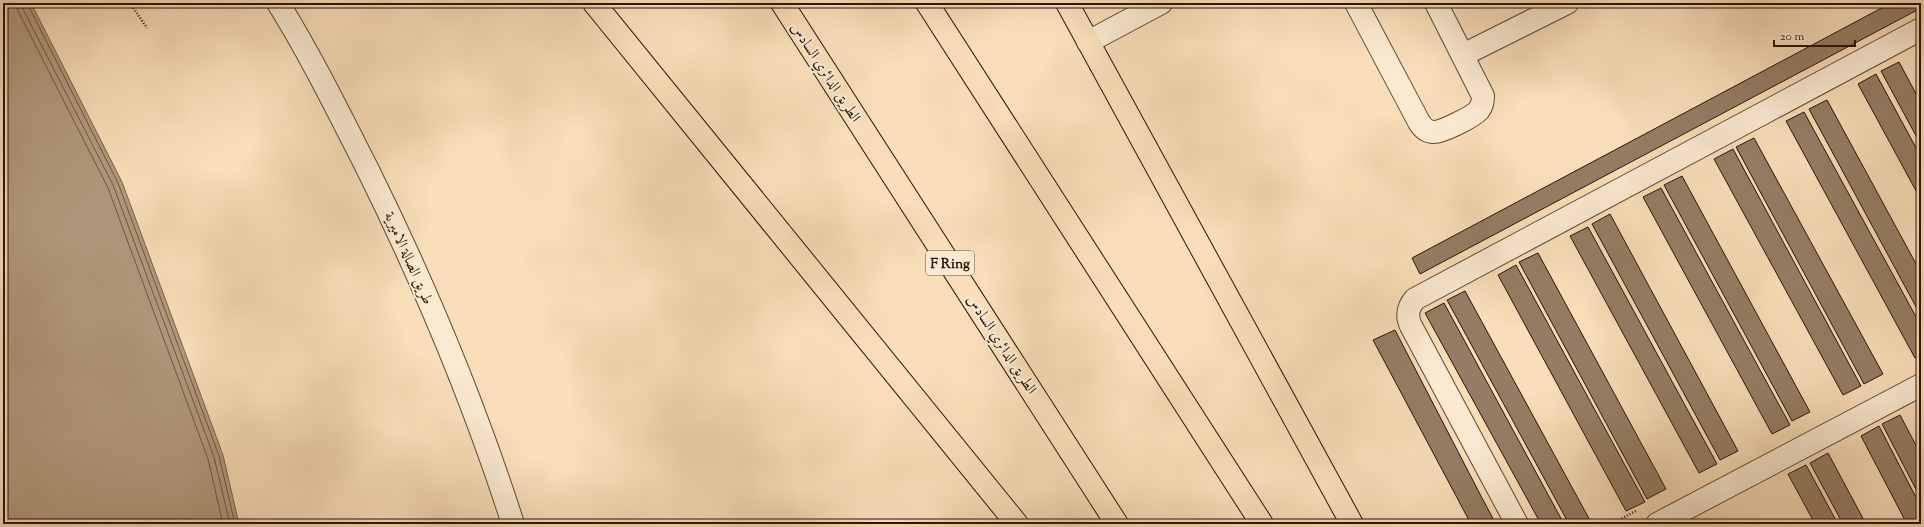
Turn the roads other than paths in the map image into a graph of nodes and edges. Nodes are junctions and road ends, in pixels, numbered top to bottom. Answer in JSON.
{"nodes":[{"id":1,"x":278,"y":3,"type":"edge"},
{"id":2,"x":594,"y":3,"type":"edge"},
{"id":3,"x":782,"y":3,"type":"edge"},
{"id":4,"x":927,"y":3,"type":"edge"},
{"id":5,"x":1067,"y":3,"type":"edge"},
{"id":6,"x":1161,"y":3,"type":"edge"},
{"id":7,"x":1356,"y":3,"type":"edge"},
{"id":8,"x":1436,"y":3,"type":"edge"},
{"id":9,"x":1567,"y":3,"type":"edge"},
{"id":10,"x":1921,"y":29,"type":"edge"},
{"id":11,"x":1088,"y":42,"type":"junction"},
{"id":12,"x":1463,"y":55,"type":"junction"},
{"id":13,"x":1921,"y":385,"type":"edge"},
{"id":14,"x":513,"y":524,"type":"edge"},
{"id":15,"x":1017,"y":524,"type":"edge"},
{"id":16,"x":1117,"y":524,"type":"edge"},
{"id":17,"x":1262,"y":524,"type":"edge"},
{"id":18,"x":1352,"y":524,"type":"edge"},
{"id":19,"x":1516,"y":524,"type":"edge"},
{"id":20,"x":1657,"y":524,"type":"edge"}],
"edges":[{"from":1,"to":14,"type":"street","name":"طريق الصالة الاميرية"},
{"from":2,"to":15,"type":"highway"},
{"from":3,"to":16,"type":"highway","name":"الطريق الدائري السادس","number":"F Ring"},
{"from":4,"to":17,"type":"highway"},
{"from":5,"to":11,"type":"highway"},
{"from":6,"to":11,"type":"street"},
{"from":7,"to":12,"type":"street"},
{"from":8,"to":12,"type":"street"},
{"from":9,"to":12,"type":"street"},
{"from":10,"to":19,"type":"street"},
{"from":11,"to":18,"type":"highway"},
{"from":13,"to":20,"type":"street"}]}
